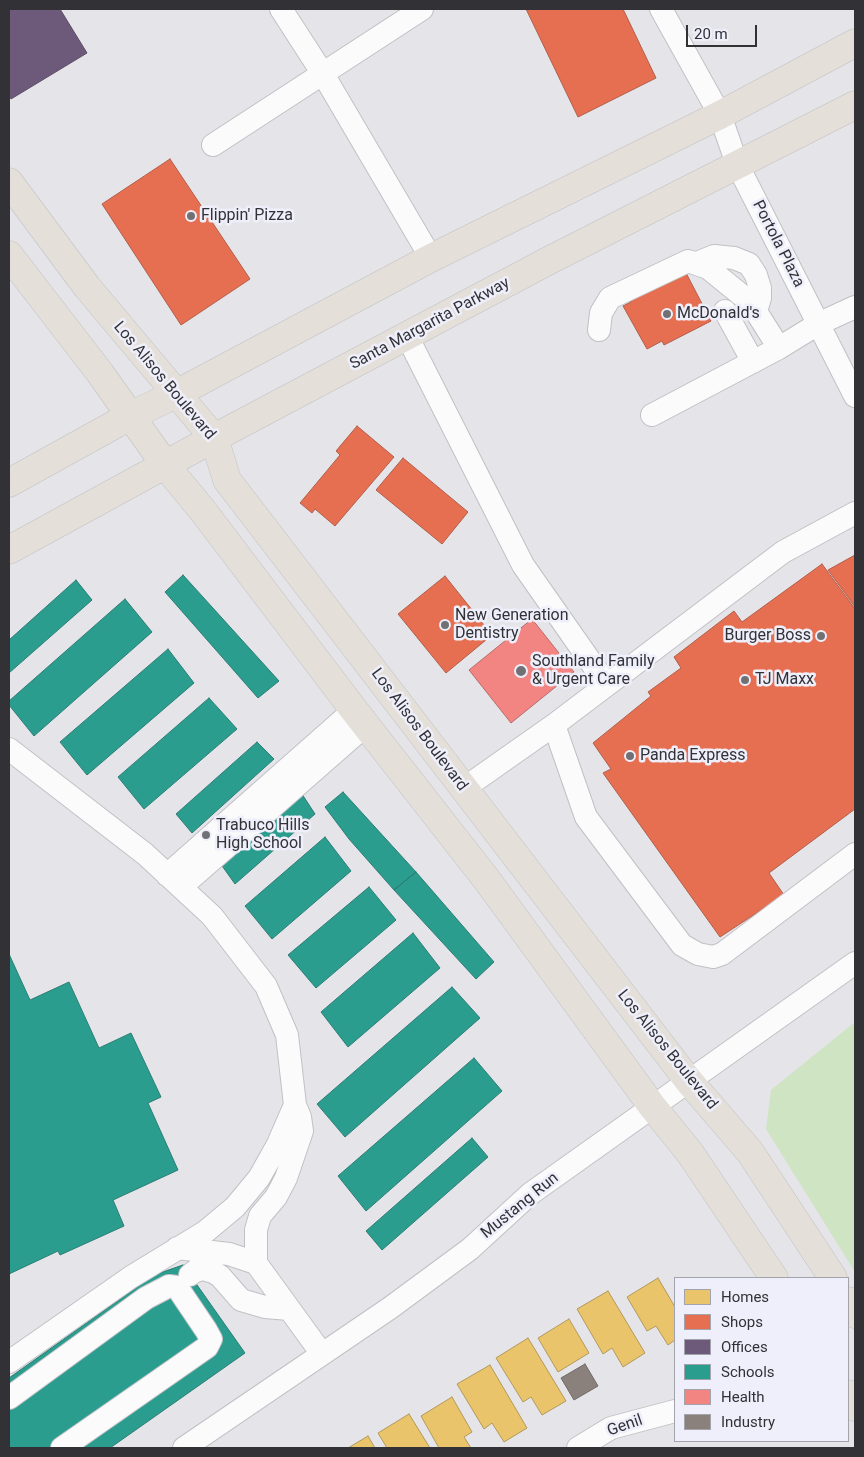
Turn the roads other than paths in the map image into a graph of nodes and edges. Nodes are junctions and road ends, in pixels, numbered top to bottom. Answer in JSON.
{"nodes":[{"id":1,"x":281,"y":9,"type":"edge"},
{"id":2,"x":422,"y":9,"type":"edge"},
{"id":3,"x":661,"y":9,"type":"edge"},
{"id":4,"x":855,"y":43,"type":"edge"},
{"id":5,"x":323,"y":74,"type":"junction"},
{"id":6,"x":855,"y":105,"type":"edge"},
{"id":7,"x":720,"y":115,"type":"junction"},
{"id":8,"x":213,"y":146,"type":"dead end"},
{"id":9,"x":737,"y":164,"type":"junction"},
{"id":10,"x":9,"y":182,"type":"edge"},
{"id":11,"x":9,"y":255,"type":"edge"},
{"id":12,"x":431,"y":258,"type":"junction"},
{"id":13,"x":855,"y":307,"type":"edge"},
{"id":14,"x":725,"y":311,"type":"dead end"},
{"id":15,"x":818,"y":324,"type":"junction"},
{"id":16,"x":599,"y":330,"type":"dead end"},
{"id":17,"x":407,"y":336,"type":"junction"},
{"id":18,"x":779,"y":348,"type":"junction"},
{"id":19,"x":753,"y":362,"type":"junction"},
{"id":20,"x":176,"y":394,"type":"junction"},
{"id":21,"x":855,"y":396,"type":"edge"},
{"id":22,"x":652,"y":415,"type":"dead end"},
{"id":23,"x":130,"y":416,"type":"junction"},
{"id":24,"x":214,"y":438,"type":"junction"},
{"id":25,"x":166,"y":466,"type":"junction"},
{"id":26,"x":9,"y":484,"type":"edge"},
{"id":27,"x":855,"y":513,"type":"edge"},
{"id":28,"x":9,"y":550,"type":"edge"},
{"id":29,"x":607,"y":685,"type":"junction"},
{"id":30,"x":360,"y":718,"type":"junction"},
{"id":31,"x":554,"y":724,"type":"junction"},
{"id":32,"x":9,"y":749,"type":"edge"},
{"id":33,"x":463,"y":789,"type":"junction"},
{"id":34,"x":855,"y":854,"type":"edge"},
{"id":35,"x":174,"y":881,"type":"junction"},
{"id":36,"x":855,"y":962,"type":"edge"},
{"id":37,"x":688,"y":1080,"type":"junction"},
{"id":38,"x":295,"y":1105,"type":"junction"},
{"id":39,"x":652,"y":1106,"type":"junction"},
{"id":40,"x":177,"y":1248,"type":"junction"},
{"id":41,"x":256,"y":1263,"type":"junction"},
{"id":42,"x":190,"y":1275,"type":"dead end"},
{"id":43,"x":773,"y":1277,"type":"edge"},
{"id":44,"x":832,"y":1277,"type":"edge"},
{"id":45,"x":849,"y":1303,"type":"edge"},
{"id":46,"x":289,"y":1309,"type":"junction"},
{"id":47,"x":855,"y":1314,"type":"edge"},
{"id":48,"x":322,"y":1354,"type":"junction"},
{"id":49,"x":9,"y":1362,"type":"edge"},
{"id":50,"x":9,"y":1398,"type":"edge"},
{"id":51,"x":674,"y":1411,"type":"edge"},
{"id":52,"x":62,"y":1448,"type":"edge"},
{"id":53,"x":184,"y":1448,"type":"edge"},
{"id":54,"x":578,"y":1448,"type":"edge"}],
"edges":[{"from":1,"to":5,"type":"street"},
{"from":2,"to":5,"type":"street"},
{"from":3,"to":7,"type":"street","name":"Portola Plaza"},
{"from":4,"to":7,"type":"main road"},
{"from":5,"to":8,"type":"street"},
{"from":5,"to":12,"type":"street"},
{"from":6,"to":9,"type":"main road","name":"Santa Margarita Parkway"},
{"from":7,"to":9,"type":"street","name":"Portola Plaza"},
{"from":7,"to":12,"type":"main road"},
{"from":9,"to":15,"type":"street","name":"Portola Plaza"},
{"from":9,"to":17,"type":"main road","name":"Santa Margarita Parkway"},
{"from":10,"to":20,"type":"main road","name":"Los Alisos Boulevard"},
{"from":11,"to":23,"type":"main road"},
{"from":12,"to":20,"type":"main road"},
{"from":13,"to":15,"type":"street"},
{"from":14,"to":19,"type":"street"},
{"from":15,"to":18,"type":"street"},
{"from":15,"to":21,"type":"street","name":"Portola Plaza"},
{"from":16,"to":18,"type":"street"},
{"from":17,"to":24,"type":"main road","name":"Santa Margarita Parkway"},
{"from":17,"to":29,"type":"street"},
{"from":18,"to":19,"type":"street"},
{"from":19,"to":22,"type":"street"},
{"from":20,"to":23,"type":"main road"},
{"from":20,"to":24,"type":"main road","name":"Los Alisos Boulevard"},
{"from":23,"to":25,"type":"main road"},
{"from":23,"to":26,"type":"main road"},
{"from":24,"to":25,"type":"main road","name":"Santa Margarita Parkway"},
{"from":24,"to":33,"type":"main road","name":"Los Alisos Boulevard"},
{"from":25,"to":28,"type":"main road","name":"Santa Margarita Parkway"},
{"from":25,"to":30,"type":"main road"},
{"from":27,"to":29,"type":"street"},
{"from":29,"to":31,"type":"street"},
{"from":30,"to":35,"type":"street"},
{"from":30,"to":39,"type":"main road"},
{"from":31,"to":33,"type":"street"},
{"from":31,"to":34,"type":"street"},
{"from":32,"to":35,"type":"street"},
{"from":33,"to":37,"type":"main road","name":"Los Alisos Boulevard"},
{"from":35,"to":38,"type":"street"},
{"from":36,"to":37,"type":"street","name":"Mustang Run"},
{"from":37,"to":39,"type":"street","name":"Mustang Run"},
{"from":37,"to":44,"type":"main road","name":"Los Alisos Boulevard"},
{"from":38,"to":40,"type":"street"},
{"from":38,"to":41,"type":"street"},
{"from":39,"to":43,"type":"main road"},
{"from":39,"to":48,"type":"street","name":"Mustang Run"},
{"from":40,"to":41,"type":"street"},
{"from":40,"to":49,"type":"street"},
{"from":41,"to":46,"type":"street"},
{"from":42,"to":46,"type":"street"},
{"from":45,"to":47,"type":"main road"},
{"from":46,"to":48,"type":"street"},
{"from":48,"to":53,"type":"street","name":"Mustang Run"},
{"from":50,"to":52,"type":"street"},
{"from":51,"to":54,"type":"street","name":"Genil"}]}
